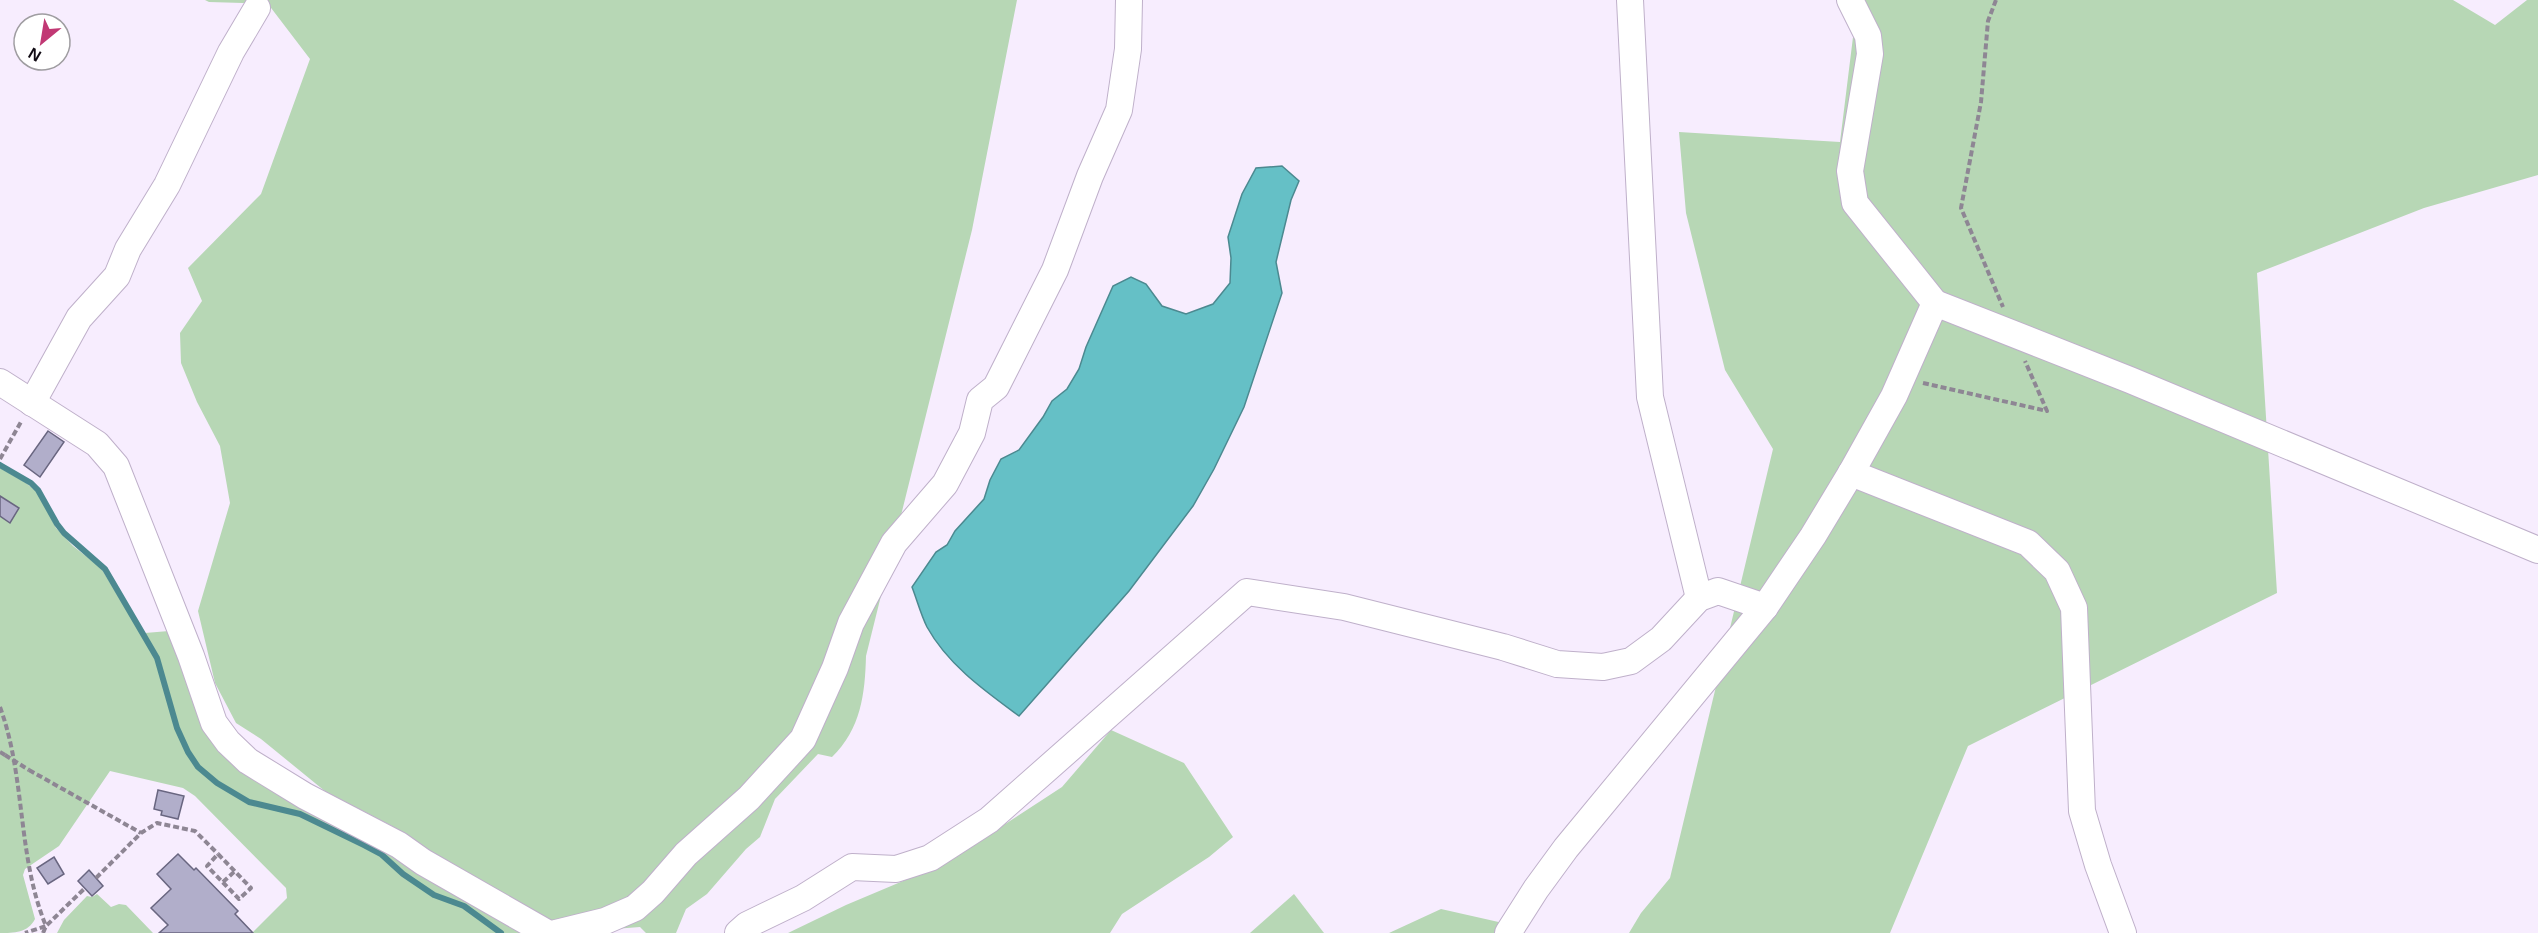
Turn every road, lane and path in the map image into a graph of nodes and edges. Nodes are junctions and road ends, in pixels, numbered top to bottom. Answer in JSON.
{"nodes":[{"id":1,"x":1129,"y":0,"type":"edge"},
{"id":2,"x":1630,"y":0,"type":"edge"},
{"id":3,"x":1850,"y":0,"type":"edge"},
{"id":4,"x":1996,"y":0,"type":"edge"},
{"id":5,"x":257,"y":8,"type":"dead end"},
{"id":6,"x":1935,"y":303,"type":"junction"},
{"id":7,"x":2006,"y":315,"type":"dead end"},
{"id":8,"x":2024,"y":358,"type":"dead end"},
{"id":9,"x":1902,"y":378,"type":"junction"},
{"id":10,"x":0,"y":382,"type":"edge"},
{"id":11,"x":32,"y":403,"type":"junction"},
{"id":12,"x":0,"y":459,"type":"edge"},
{"id":13,"x":1851,"y":473,"type":"junction"},
{"id":14,"x":2538,"y":550,"type":"edge"},
{"id":15,"x":1698,"y":598,"type":"junction"},
{"id":16,"x":1765,"y":607,"type":"junction"},
{"id":17,"x":0,"y":707,"type":"edge"},
{"id":18,"x":0,"y":752,"type":"edge"},
{"id":19,"x":141,"y":833,"type":"junction"},
{"id":20,"x":218,"y":854,"type":"junction"},
{"id":21,"x":235,"y":871,"type":"junction"},
{"id":22,"x":96,"y":878,"type":"dead end"},
{"id":23,"x":223,"y":882,"type":"junction"},
{"id":24,"x":85,"y":888,"type":"dead end"},
{"id":25,"x":46,"y":926,"type":"junction"},
{"id":26,"x":25,"y":933,"type":"edge"},
{"id":27,"x":43,"y":933,"type":"edge"},
{"id":28,"x":547,"y":933,"type":"edge"},
{"id":29,"x":556,"y":933,"type":"edge"},
{"id":30,"x":738,"y":933,"type":"edge"},
{"id":31,"x":1508,"y":933,"type":"edge"},
{"id":32,"x":2123,"y":933,"type":"edge"}],
"edges":[{"from":1,"to":29,"type":"street"},
{"from":2,"to":15,"type":"street"},
{"from":3,"to":6,"type":"street"},
{"from":4,"to":7,"type":"path"},
{"from":5,"to":11,"type":"street"},
{"from":6,"to":9,"type":"street"},
{"from":6,"to":14,"type":"street"},
{"from":8,"to":9,"type":"path"},
{"from":9,"to":13,"type":"street"},
{"from":10,"to":11,"type":"street"},
{"from":11,"to":12,"type":"path"},
{"from":11,"to":28,"type":"street"},
{"from":13,"to":16,"type":"street"},
{"from":13,"to":32,"type":"street"},
{"from":15,"to":16,"type":"street"},
{"from":15,"to":30,"type":"street"},
{"from":16,"to":31,"type":"street"},
{"from":17,"to":25,"type":"path"},
{"from":18,"to":19,"type":"path","bridge":true},
{"from":19,"to":20,"type":"path"},
{"from":19,"to":22,"type":"path"},
{"from":20,"to":21,"type":"path"},
{"from":20,"to":23,"type":"path"},
{"from":21,"to":23,"type":"path"},
{"from":21,"to":23,"type":"path"},
{"from":24,"to":25,"type":"path"},
{"from":25,"to":26,"type":"path"},
{"from":25,"to":27,"type":"path"}]}
